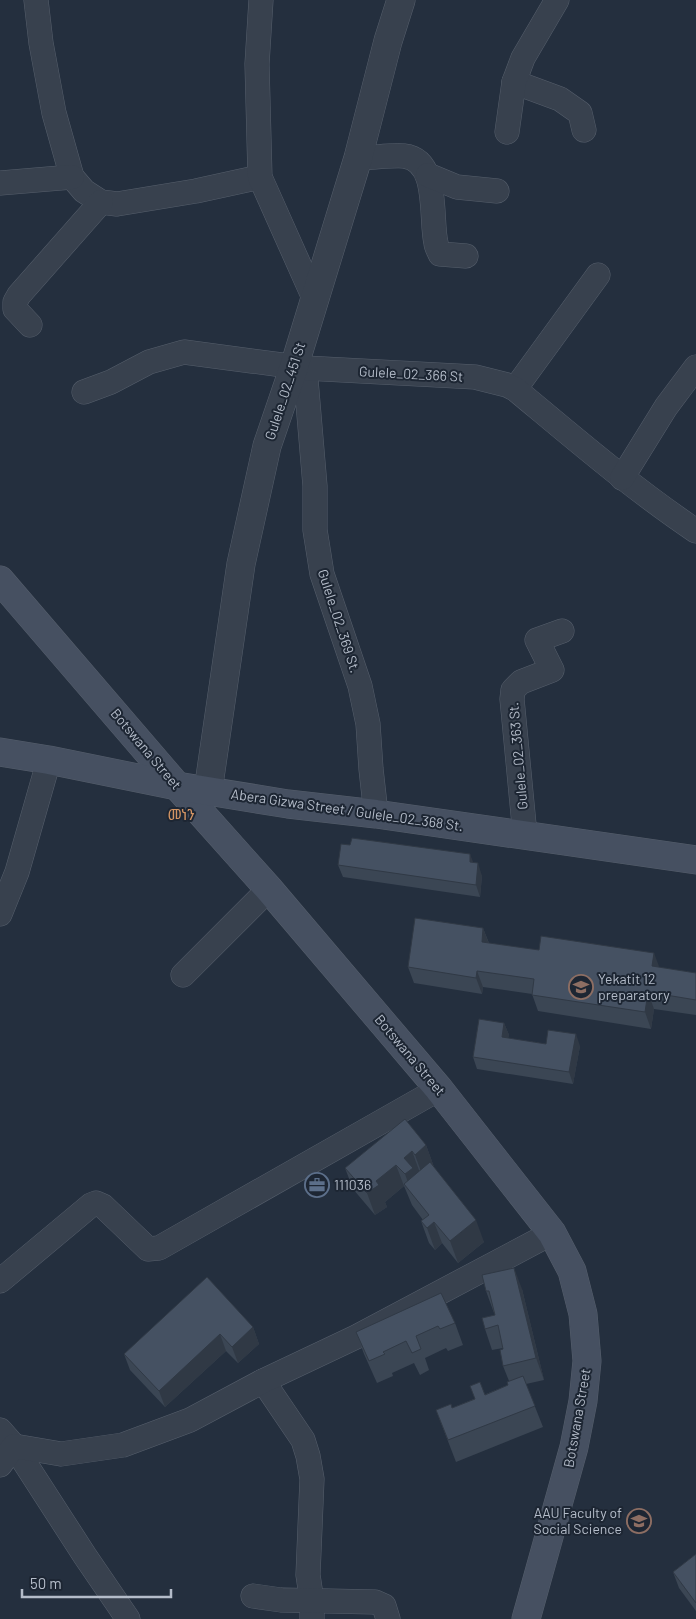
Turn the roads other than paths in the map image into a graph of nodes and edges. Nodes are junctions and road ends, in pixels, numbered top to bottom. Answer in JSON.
{"nodes":[{"id":1,"x":36,"y":0,"type":"edge"},
{"id":2,"x":261,"y":0,"type":"edge"},
{"id":3,"x":401,"y":0,"type":"edge"},
{"id":4,"x":557,"y":0,"type":"edge"},
{"id":5,"x":514,"y":82,"type":"junction"},
{"id":6,"x":584,"y":130,"type":"dead end"},
{"id":7,"x":507,"y":132,"type":"dead end"},
{"id":8,"x":358,"y":158,"type":"junction"},
{"id":9,"x":428,"y":175,"type":"junction"},
{"id":10,"x":72,"y":177,"type":"junction"},
{"id":11,"x":260,"y":177,"type":"junction"},
{"id":12,"x":0,"y":182,"type":"edge"},
{"id":13,"x":497,"y":191,"type":"dead end"},
{"id":14,"x":101,"y":202,"type":"junction"},
{"id":15,"x":466,"y":256,"type":"dead end"},
{"id":16,"x":598,"y":275,"type":"dead end"},
{"id":17,"x":314,"y":298,"type":"junction"},
{"id":18,"x":30,"y":325,"type":"dead end"},
{"id":19,"x":299,"y":367,"type":"junction"},
{"id":20,"x":696,"y":367,"type":"edge"},
{"id":21,"x":515,"y":389,"type":"junction"},
{"id":22,"x":84,"y":392,"type":"dead end"},
{"id":23,"x":622,"y":478,"type":"junction"},
{"id":24,"x":696,"y":531,"type":"edge"},
{"id":25,"x":0,"y":580,"type":"edge"},
{"id":26,"x":562,"y":631,"type":"dead end"},
{"id":27,"x":0,"y":752,"type":"edge"},
{"id":28,"x":49,"y":760,"type":"junction"},
{"id":29,"x":177,"y":786,"type":"junction"},
{"id":30,"x":208,"y":791,"type":"junction"},
{"id":31,"x":376,"y":814,"type":"junction"},
{"id":32,"x":525,"y":835,"type":"junction"},
{"id":33,"x":696,"y":860,"type":"edge"},
{"id":34,"x":269,"y":889,"type":"junction"},
{"id":35,"x":0,"y":914,"type":"edge"},
{"id":36,"x":182,"y":975,"type":"dead end"},
{"id":37,"x":439,"y":1089,"type":"junction"},
{"id":38,"x":552,"y":1233,"type":"junction"},
{"id":39,"x":0,"y":1281,"type":"edge"},
{"id":40,"x":263,"y":1382,"type":"junction"},
{"id":41,"x":7,"y":1438,"type":"edge"},
{"id":42,"x":0,"y":1465,"type":"edge"},
{"id":43,"x":253,"y":1596,"type":"dead end"},
{"id":44,"x":312,"y":1610,"type":"edge"},
{"id":45,"x":128,"y":1619,"type":"edge"},
{"id":46,"x":388,"y":1619,"type":"edge"},
{"id":47,"x":526,"y":1619,"type":"edge"}],
"edges":[{"from":1,"to":10,"type":"street"},
{"from":2,"to":11,"type":"street"},
{"from":3,"to":8,"type":"street","name":"Gulele_02_451 St"},
{"from":4,"to":5,"type":"street"},
{"from":5,"to":6,"type":"street"},
{"from":5,"to":7,"type":"street"},
{"from":8,"to":9,"type":"street"},
{"from":8,"to":17,"type":"street","name":"Gulele_02_451 St"},
{"from":9,"to":13,"type":"street"},
{"from":9,"to":15,"type":"street"},
{"from":10,"to":12,"type":"street"},
{"from":10,"to":14,"type":"street"},
{"from":11,"to":14,"type":"street"},
{"from":11,"to":17,"type":"street"},
{"from":14,"to":18,"type":"street"},
{"from":16,"to":21,"type":"street"},
{"from":17,"to":19,"type":"street","name":"Gulele_02_451 St"},
{"from":19,"to":21,"type":"street","name":"Gulele_02_366 St"},
{"from":19,"to":22,"type":"street","name":"Gulele_02_366 St"},
{"from":19,"to":30,"type":"street","name":"Gulele_02_451 St"},
{"from":19,"to":31,"type":"street","name":"Gulele_02_369 St."},
{"from":20,"to":23,"type":"street"},
{"from":21,"to":23,"type":"street","name":"Gulele_02_366 St"},
{"from":23,"to":24,"type":"street","name":"Gulele_02_366 St"},
{"from":25,"to":29,"type":"main road","name":"Botswana Street"},
{"from":26,"to":32,"type":"street","name":"Gulele_02_363 St."},
{"from":27,"to":28,"type":"main road","name":"Abera Gizwa Street / Gulele_02_368 St."},
{"from":28,"to":29,"type":"main road","name":"Abera Gizwa Street / Gulele_02_368 St."},
{"from":28,"to":35,"type":"street"},
{"from":29,"to":30,"type":"main road","name":"Abera Gizwa Street / Gulele_02_368 St."},
{"from":29,"to":34,"type":"main road","name":"Botswana Street"},
{"from":30,"to":31,"type":"main road","name":"Abera Gizwa Street / Gulele_02_368 St."},
{"from":31,"to":32,"type":"main road","name":"Abera Gizwa Street / Gulele_02_368 St."},
{"from":32,"to":33,"type":"main road","name":"Abera Gizwa Street / Gulele_02_368 St."},
{"from":34,"to":36,"type":"street"},
{"from":34,"to":37,"type":"main road","name":"Botswana Street"},
{"from":37,"to":38,"type":"main road","name":"Botswana Street"},
{"from":37,"to":39,"type":"street"},
{"from":38,"to":40,"type":"street"},
{"from":38,"to":47,"type":"main road","name":"Botswana Street"},
{"from":40,"to":41,"type":"street"},
{"from":40,"to":44,"type":"street"},
{"from":41,"to":42,"type":"street"},
{"from":41,"to":45,"type":"street"},
{"from":43,"to":44,"type":"street"},
{"from":44,"to":46,"type":"street"}]}
